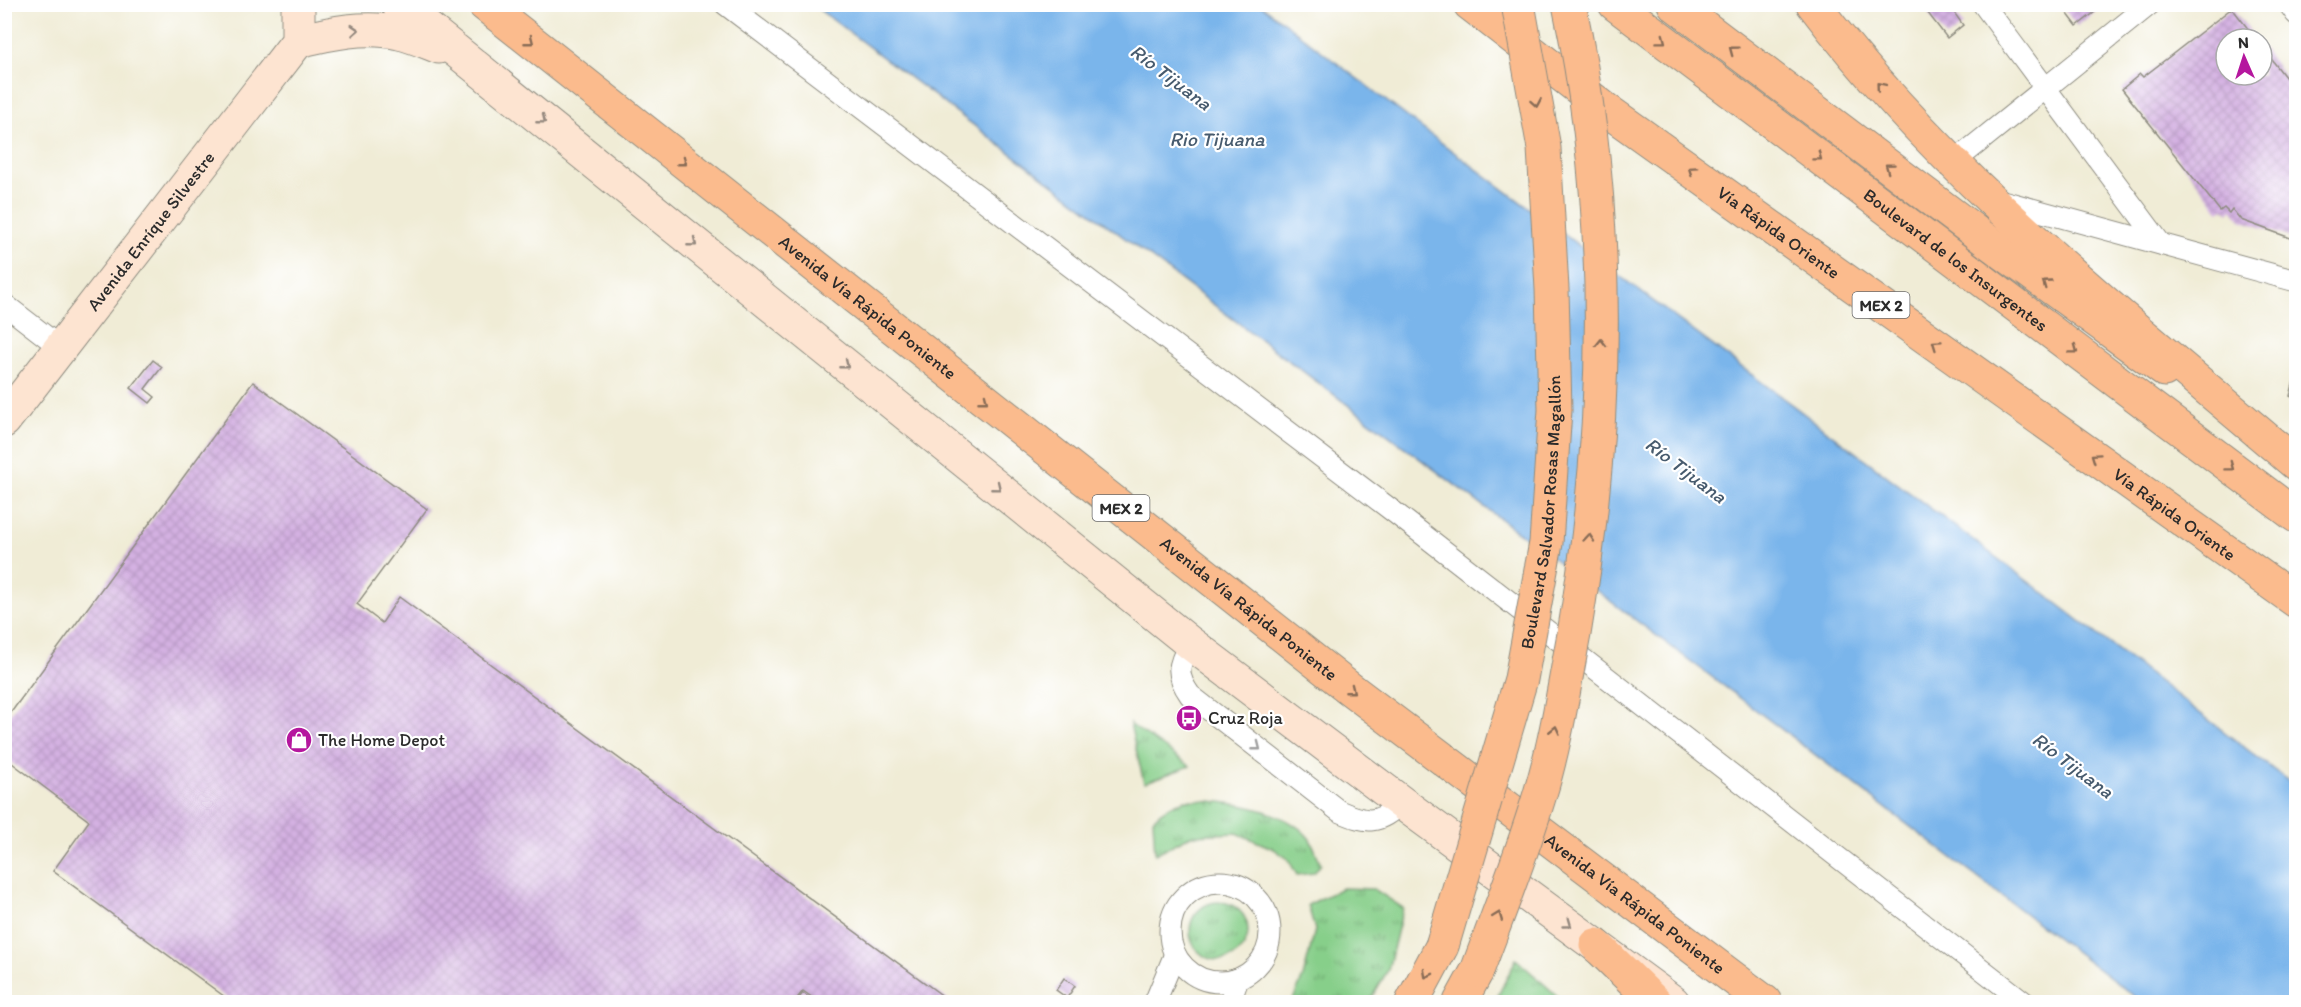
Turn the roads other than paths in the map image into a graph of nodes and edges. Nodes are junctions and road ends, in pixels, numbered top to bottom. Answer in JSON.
{"nodes":[{"id":1,"x":298,"y":4,"type":"edge"},
{"id":2,"x":398,"y":4,"type":"edge"},
{"id":3,"x":484,"y":4,"type":"edge"},
{"id":4,"x":725,"y":4,"type":"edge"},
{"id":5,"x":1470,"y":4,"type":"edge"},
{"id":6,"x":1518,"y":4,"type":"edge"},
{"id":7,"x":1569,"y":4,"type":"edge"},
{"id":8,"x":1615,"y":4,"type":"edge"},
{"id":9,"x":1674,"y":4,"type":"edge"},
{"id":10,"x":1813,"y":4,"type":"edge"},
{"id":11,"x":1983,"y":4,"type":"edge"},
{"id":12,"x":2150,"y":4,"type":"edge"},
{"id":13,"x":298,"y":41,"type":"junction"},
{"id":14,"x":461,"y":55,"type":"junction"},
{"id":15,"x":2046,"y":87,"type":"junction"},
{"id":16,"x":1954,"y":162,"type":"junction"},
{"id":17,"x":1992,"y":199,"type":"junction"},
{"id":18,"x":2161,"y":244,"type":"junction"},
{"id":19,"x":2296,"y":280,"type":"edge"},
{"id":20,"x":4,"y":304,"type":"edge"},
{"id":21,"x":61,"y":348,"type":"junction"},
{"id":22,"x":4,"y":421,"type":"edge"},
{"id":23,"x":2296,"y":465,"type":"edge"},
{"id":24,"x":2296,"y":516,"type":"edge"},
{"id":25,"x":2296,"y":601,"type":"edge"},
{"id":26,"x":1190,"y":643,"type":"junction"},
{"id":27,"x":1402,"y":803,"type":"junction"},
{"id":28,"x":1596,"y":945,"type":"junction"},
{"id":29,"x":1175,"y":954,"type":"junction"},
{"id":30,"x":1238,"y":978,"type":"junction"},
{"id":31,"x":1155,"y":1002,"type":"edge"},
{"id":32,"x":1230,"y":1002,"type":"edge"},
{"id":33,"x":1412,"y":1002,"type":"edge"},
{"id":34,"x":1460,"y":1002,"type":"edge"},
{"id":35,"x":1655,"y":1002,"type":"edge"},
{"id":36,"x":1673,"y":1002,"type":"edge"},
{"id":37,"x":1765,"y":1002,"type":"edge"},
{"id":38,"x":2024,"y":1002,"type":"edge"}],
"edges":[{"from":1,"to":13,"type":"main road"},
{"from":2,"to":14,"type":"main road"},
{"from":3,"to":37,"type":"main road","name":"Avenida Vía Rápida Poniente","number":"MEX 2","one_way":true},
{"from":4,"to":38,"type":"lane"},
{"from":25,"to":5,"type":"main road","name":"Vía Rápida Oriente","number":"MEX 2","one_way":true},
{"from":6,"to":33,"type":"main road","name":"Boulevard Salvador Rosas Magallón","one_way":true,"bridge":true},
{"from":34,"to":7,"type":"main road","one_way":true,"bridge":true},
{"from":8,"to":24,"type":"main road","name":"Boulevard de los Insurgentes","one_way":true},
{"from":23,"to":9,"type":"main road","name":"Boulevard de los Insurgentes","one_way":true},
{"from":16,"to":10,"type":"main road","one_way":true},
{"from":11,"to":15,"type":"lane"},
{"from":12,"to":15,"type":"lane"},
{"from":13,"to":14,"type":"main road","one_way":true},
{"from":13,"to":21,"type":"main road","name":"Avenida Enríque Silvestre"},
{"from":14,"to":26,"type":"main road","one_way":true},
{"from":15,"to":16,"type":"lane"},
{"from":15,"to":18,"type":"lane"},
{"from":16,"to":17,"type":"main road"},
{"from":17,"to":18,"type":"lane"},
{"from":17,"to":23,"type":"main road"},
{"from":18,"to":19,"type":"lane"},
{"from":20,"to":21,"type":"lane"},
{"from":21,"to":22,"type":"main road","name":"Avenida Enríque Silvestre"},
{"from":26,"to":27,"type":"main road"},
{"from":26,"to":27,"type":"lane","one_way":true},
{"from":27,"to":28,"type":"main road","one_way":true},
{"from":28,"to":35,"type":"main road"},
{"from":28,"to":36,"type":"main road"},
{"from":29,"to":30,"type":"lane"},
{"from":29,"to":30,"type":"lane"},
{"from":29,"to":31,"type":"lane"},
{"from":30,"to":32,"type":"lane"}]}
